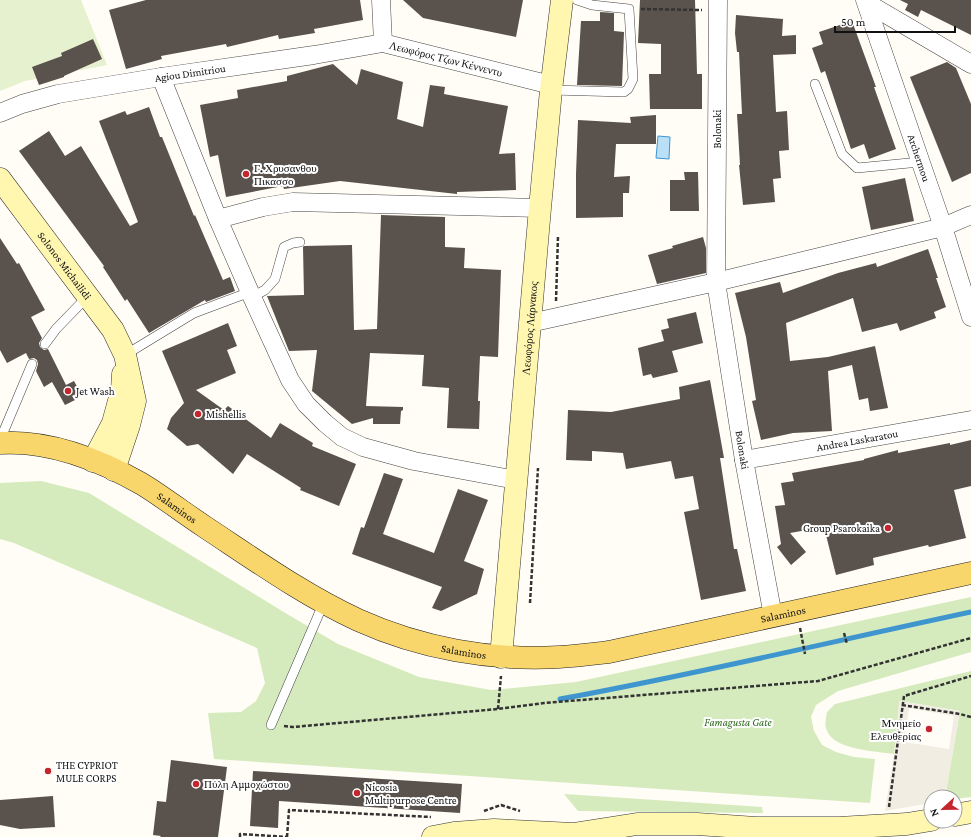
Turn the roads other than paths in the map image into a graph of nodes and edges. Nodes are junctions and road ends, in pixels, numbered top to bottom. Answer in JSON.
{"nodes":[{"id":1,"x":381,"y":0,"type":"edge"},
{"id":2,"x":562,"y":0,"type":"edge"},
{"id":3,"x":578,"y":0,"type":"edge"},
{"id":4,"x":866,"y":2,"type":"edge"},
{"id":5,"x":718,"y":3,"type":"edge"},
{"id":6,"x":383,"y":43,"type":"junction"},
{"id":7,"x":971,"y":64,"type":"edge"},
{"id":8,"x":161,"y":77,"type":"junction"},
{"id":9,"x":815,"y":84,"type":"dead end"},
{"id":10,"x":551,"y":87,"type":"junction"},
{"id":11,"x":0,"y":113,"type":"edge"},
{"id":12,"x":920,"y":162,"type":"junction"},
{"id":13,"x":2,"y":185,"type":"edge"},
{"id":14,"x":540,"y":208,"type":"junction"},
{"id":15,"x":971,"y":215,"type":"edge"},
{"id":16,"x":218,"y":219,"type":"junction"},
{"id":17,"x":942,"y":227,"type":"junction"},
{"id":18,"x":300,"y":242,"type":"dead end"},
{"id":19,"x":716,"y":282,"type":"junction"},
{"id":20,"x":252,"y":294,"type":"junction"},
{"id":21,"x":88,"y":296,"type":"junction"},
{"id":22,"x":971,"y":317,"type":"edge"},
{"id":23,"x":530,"y":322,"type":"junction"},
{"id":24,"x":45,"y":344,"type":"dead end"},
{"id":25,"x":125,"y":355,"type":"junction"},
{"id":26,"x":32,"y":364,"type":"dead end"},
{"id":27,"x":971,"y":420,"type":"edge"},
{"id":28,"x":0,"y":441,"type":"edge"},
{"id":29,"x":744,"y":460,"type":"junction"},
{"id":30,"x":93,"y":461,"type":"junction"},
{"id":31,"x":114,"y":470,"type":"junction"},
{"id":32,"x":516,"y":480,"type":"junction"},
{"id":33,"x":971,"y":573,"type":"edge"},
{"id":34,"x":324,"y":602,"type":"junction"},
{"id":35,"x":773,"y":616,"type":"junction"},
{"id":36,"x":501,"y":657,"type":"junction"},
{"id":37,"x":271,"y":726,"type":"road end"},
{"id":38,"x":923,"y":824,"type":"edge"},
{"id":39,"x":906,"y":831,"type":"edge"},
{"id":40,"x":756,"y":832,"type":"edge"},
{"id":41,"x":433,"y":837,"type":"edge"}],
"edges":[{"from":1,"to":6,"type":"street","name":"Λεωφόρος Τζων Κέννεντυ"},
{"from":2,"to":10,"type":"main road","name":"Λεωφόρος Λάρνακος"},
{"from":3,"to":10,"type":"lane"},
{"from":4,"to":7,"type":"street"},
{"from":4,"to":12,"type":"street","name":"Archermou"},
{"from":5,"to":19,"type":"street","name":"Bolonaki"},
{"from":6,"to":8,"type":"street","name":"Agiou Dimitriou"},
{"from":6,"to":10,"type":"street","name":"Λεωφόρος Τζων Κέννεντυ"},
{"from":8,"to":11,"type":"street","name":"Agiou Dimitriou"},
{"from":8,"to":16,"type":"street"},
{"from":9,"to":12,"type":"lane"},
{"from":10,"to":14,"type":"main road","name":"Λεωφόρος Λάρνακος"},
{"from":12,"to":17,"type":"street","name":"Archermou"},
{"from":13,"to":21,"type":"main road","name":"Solonos Michailidi"},
{"from":14,"to":16,"type":"street"},
{"from":14,"to":23,"type":"main road","name":"Λεωφόρος Λάρνακος"},
{"from":15,"to":17,"type":"street"},
{"from":16,"to":20,"type":"street"},
{"from":17,"to":19,"type":"street"},
{"from":17,"to":22,"type":"street","name":"Archermou"},
{"from":18,"to":20,"type":"lane"},
{"from":19,"to":23,"type":"street"},
{"from":19,"to":29,"type":"street","name":"Bolonaki"},
{"from":20,"to":25,"type":"lane"},
{"from":20,"to":32,"type":"street"},
{"from":21,"to":24,"type":"lane"},
{"from":21,"to":25,"type":"main road","name":"Solonos Michailidi"},
{"from":23,"to":32,"type":"main road","name":"Λεωφόρος Λάρνακος"},
{"from":25,"to":30,"type":"main road"},
{"from":25,"to":31,"type":"main road","name":"Solonos Michailidi"},
{"from":26,"to":28,"type":"lane"},
{"from":27,"to":29,"type":"street","name":"Andrea Laskaratou"},
{"from":28,"to":30,"type":"main road","name":"Salaminos"},
{"from":29,"to":35,"type":"street","name":"Bolonaki"},
{"from":30,"to":31,"type":"main road","name":"Salaminos"},
{"from":31,"to":34,"type":"main road","name":"Salaminos"},
{"from":32,"to":36,"type":"main road","name":"Λεωφόρος Λάρνακος"},
{"from":33,"to":35,"type":"main road","name":"Salaminos"},
{"from":34,"to":36,"type":"main road","name":"Salaminos"},
{"from":34,"to":37,"type":"lane"},
{"from":35,"to":36,"type":"main road","name":"Salaminos"},
{"from":38,"to":39,"type":"main road"},
{"from":39,"to":40,"type":"main road"},
{"from":40,"to":41,"type":"main road"}]}
